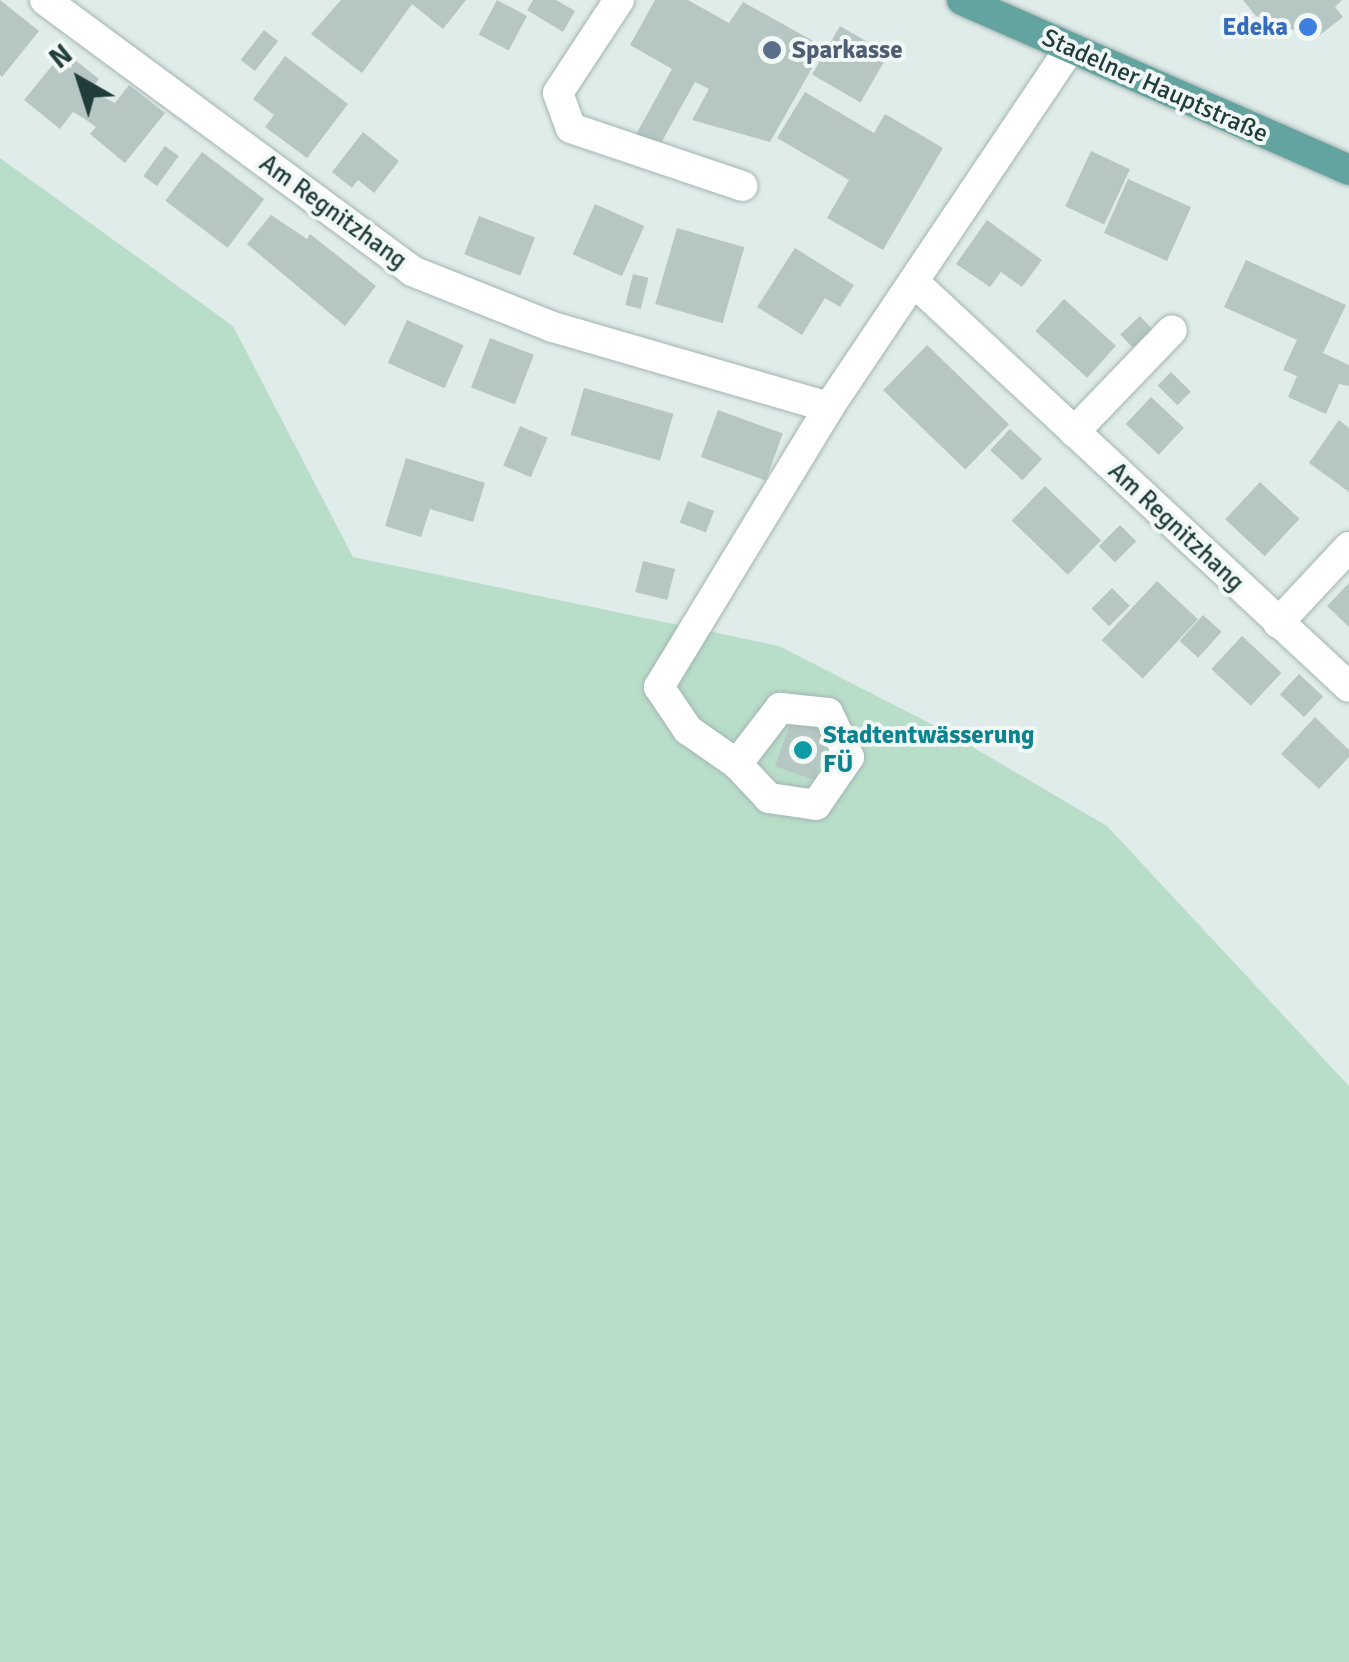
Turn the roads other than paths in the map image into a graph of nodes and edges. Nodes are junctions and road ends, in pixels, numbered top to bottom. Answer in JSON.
{"nodes":[{"id":1,"x":46,"y":0,"type":"edge"},
{"id":2,"x":619,"y":0,"type":"edge"},
{"id":3,"x":962,"y":0,"type":"edge"},
{"id":4,"x":1070,"y":49,"type":"junction"},
{"id":5,"x":1349,"y":170,"type":"edge"},
{"id":6,"x":742,"y":186,"type":"dead end"},
{"id":7,"x":914,"y":282,"type":"junction"},
{"id":8,"x":1172,"y":330,"type":"dead end"},
{"id":9,"x":829,"y":408,"type":"junction"},
{"id":10,"x":1074,"y":432,"type":"junction"},
{"id":11,"x":1349,"y":547,"type":"edge"},
{"id":12,"x":1278,"y":623,"type":"junction"},
{"id":13,"x":1349,"y":687,"type":"edge"},
{"id":14,"x":737,"y":764,"type":"dead end"}],
"edges":[{"from":1,"to":9,"type":"street","name":"Am Regnitzhang"},
{"from":2,"to":6,"type":"street"},
{"from":3,"to":4,"type":"main road","name":"Stadelner Hauptstraße"},
{"from":4,"to":5,"type":"main road","name":"Stadelner Hauptstraße"},
{"from":4,"to":7,"type":"street"},
{"from":7,"to":9,"type":"street"},
{"from":7,"to":10,"type":"street","name":"Am Regnitzhang"},
{"from":8,"to":10,"type":"street"},
{"from":9,"to":14,"type":"street"},
{"from":10,"to":12,"type":"street","name":"Am Regnitzhang"},
{"from":11,"to":12,"type":"street"},
{"from":12,"to":13,"type":"street","name":"Am Regnitzhang"}]}
